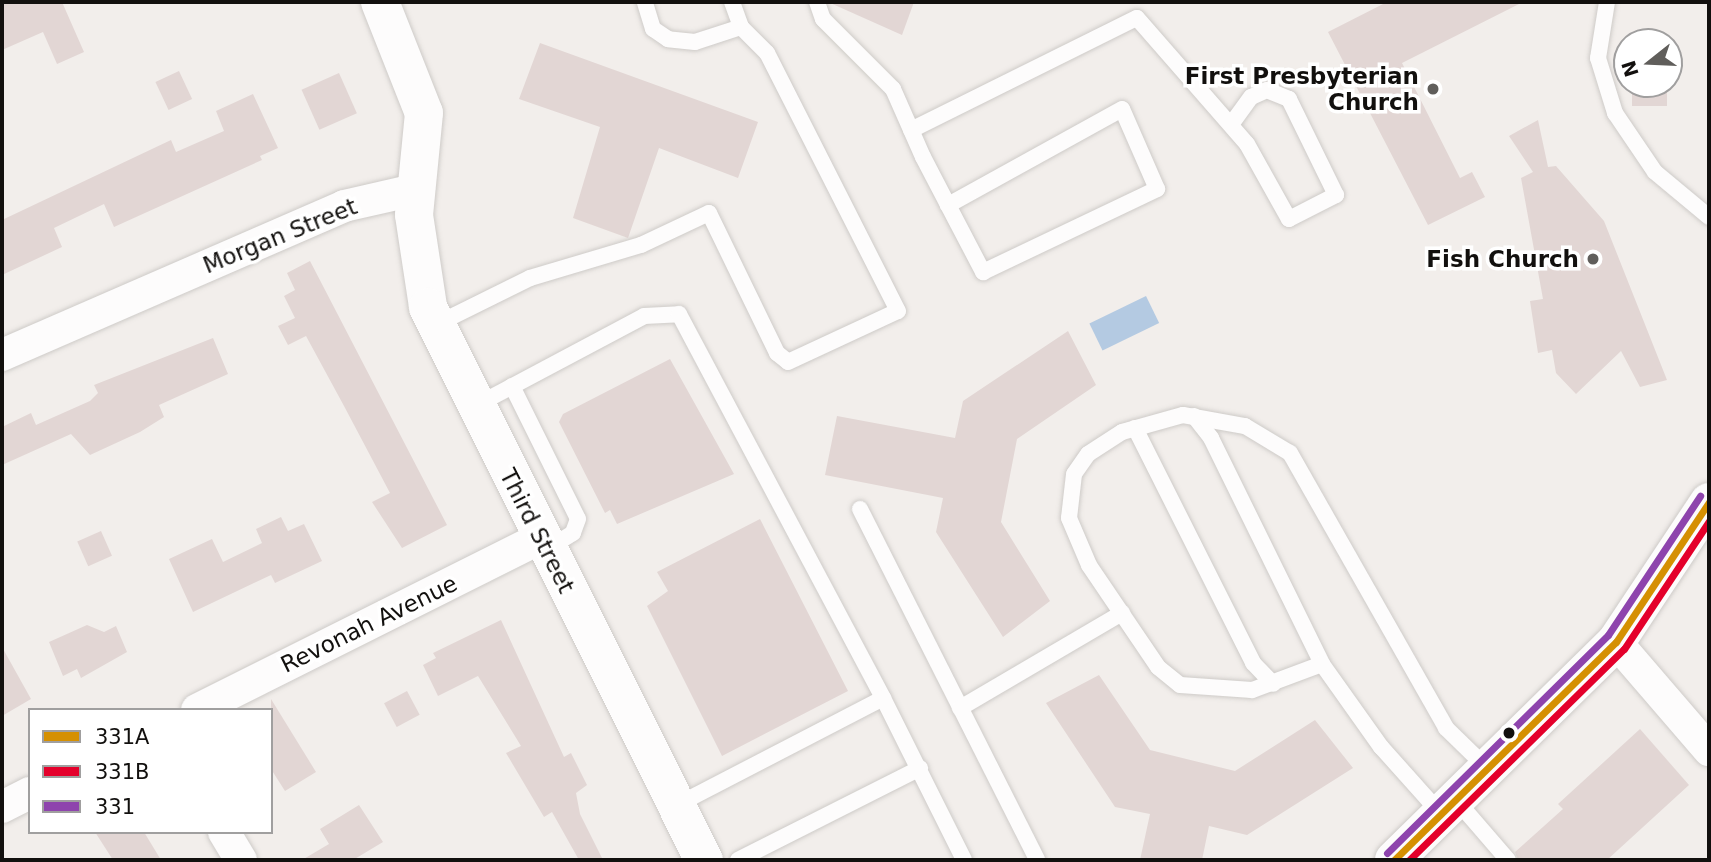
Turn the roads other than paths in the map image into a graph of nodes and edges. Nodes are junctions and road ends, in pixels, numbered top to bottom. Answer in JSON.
{"nodes":[{"id":1,"x":380,"y":2,"type":"edge"},
{"id":2,"x":645,"y":2,"type":"edge"},
{"id":3,"x":732,"y":2,"type":"edge"},
{"id":4,"x":817,"y":2,"type":"edge"},
{"id":5,"x":1607,"y":2,"type":"edge"},
{"id":6,"x":741,"y":27,"type":"junction"},
{"id":7,"x":1231,"y":125,"type":"junction"},
{"id":8,"x":911,"y":130,"type":"junction"},
{"id":9,"x":419,"y":190,"type":"junction"},
{"id":10,"x":948,"y":205,"type":"junction"},
{"id":11,"x":1709,"y":217,"type":"edge"},
{"id":12,"x":435,"y":325,"type":"junction"},
{"id":13,"x":2,"y":355,"type":"edge"},
{"id":14,"x":512,"y":386,"type":"junction"},
{"id":15,"x":474,"y":406,"type":"junction"},
{"id":16,"x":1194,"y":416,"type":"junction"},
{"id":17,"x":1135,"y":428,"type":"junction"},
{"id":18,"x":1709,"y":502,"type":"edge"},
{"id":19,"x":860,"y":509,"type":"dead end"},
{"id":20,"x":544,"y":544,"type":"junction"},
{"id":21,"x":1122,"y":613,"type":"junction"},
{"id":22,"x":1616,"y":642,"type":"junction"},
{"id":23,"x":1322,"y":664,"type":"junction"},
{"id":24,"x":1273,"y":684,"type":"junction"},
{"id":25,"x":883,"y":698,"type":"junction"},
{"id":26,"x":201,"y":708,"type":"edge"},
{"id":27,"x":960,"y":708,"type":"junction"},
{"id":28,"x":1709,"y":750,"type":"edge"},
{"id":29,"x":920,"y":768,"type":"junction"},
{"id":30,"x":1490,"y":770,"type":"junction"},
{"id":31,"x":28,"y":794,"type":"edge"},
{"id":32,"x":676,"y":805,"type":"junction"},
{"id":33,"x":2,"y":807,"type":"edge"},
{"id":34,"x":1450,"y":808,"type":"junction"},
{"id":35,"x":225,"y":834,"type":"edge"},
{"id":36,"x":242,"y":860,"type":"edge"},
{"id":37,"x":704,"y":860,"type":"edge"},
{"id":38,"x":738,"y":860,"type":"edge"},
{"id":39,"x":964,"y":860,"type":"edge"},
{"id":40,"x":1037,"y":860,"type":"edge"},
{"id":41,"x":1394,"y":860,"type":"edge"},
{"id":42,"x":1508,"y":860,"type":"edge"}],
"edges":[{"from":1,"to":9,"type":"street"},
{"from":2,"to":6,"type":"lane"},
{"from":3,"to":6,"type":"lane"},
{"from":4,"to":8,"type":"lane"},
{"from":5,"to":11,"type":"lane"},
{"from":6,"to":12,"type":"lane"},
{"from":7,"to":7,"type":"lane"},
{"from":7,"to":8,"type":"lane"},
{"from":8,"to":10,"type":"lane"},
{"from":9,"to":12,"type":"street","name":"Third Street"},
{"from":9,"to":13,"type":"street","name":"Morgan Street"},
{"from":10,"to":10,"type":"lane"},
{"from":12,"to":15,"type":"street","name":"Third Street"},
{"from":14,"to":15,"type":"lane"},
{"from":14,"to":20,"type":"lane"},
{"from":14,"to":25,"type":"lane"},
{"from":15,"to":20,"type":"street","name":"Third Street"},
{"from":16,"to":17,"type":"lane"},
{"from":16,"to":23,"type":"lane"},
{"from":16,"to":30,"type":"lane"},
{"from":17,"to":21,"type":"lane"},
{"from":17,"to":24,"type":"lane"},
{"from":18,"to":22,"type":"street"},
{"from":19,"to":27,"type":"lane"},
{"from":20,"to":26,"type":"street","name":"Revonah Avenue"},
{"from":20,"to":32,"type":"street","name":"Third Street"},
{"from":21,"to":24,"type":"lane"},
{"from":21,"to":27,"type":"lane"},
{"from":22,"to":28,"type":"street"},
{"from":22,"to":30,"type":"street"},
{"from":23,"to":24,"type":"lane"},
{"from":23,"to":34,"type":"lane"},
{"from":25,"to":29,"type":"lane"},
{"from":25,"to":32,"type":"lane"},
{"from":27,"to":40,"type":"lane"},
{"from":29,"to":38,"type":"lane"},
{"from":29,"to":39,"type":"lane"},
{"from":30,"to":34,"type":"street"},
{"from":31,"to":33,"type":"street"},
{"from":32,"to":37,"type":"street","name":"Third Street"},
{"from":34,"to":41,"type":"street"},
{"from":34,"to":42,"type":"lane"},
{"from":35,"to":36,"type":"street"}]}
